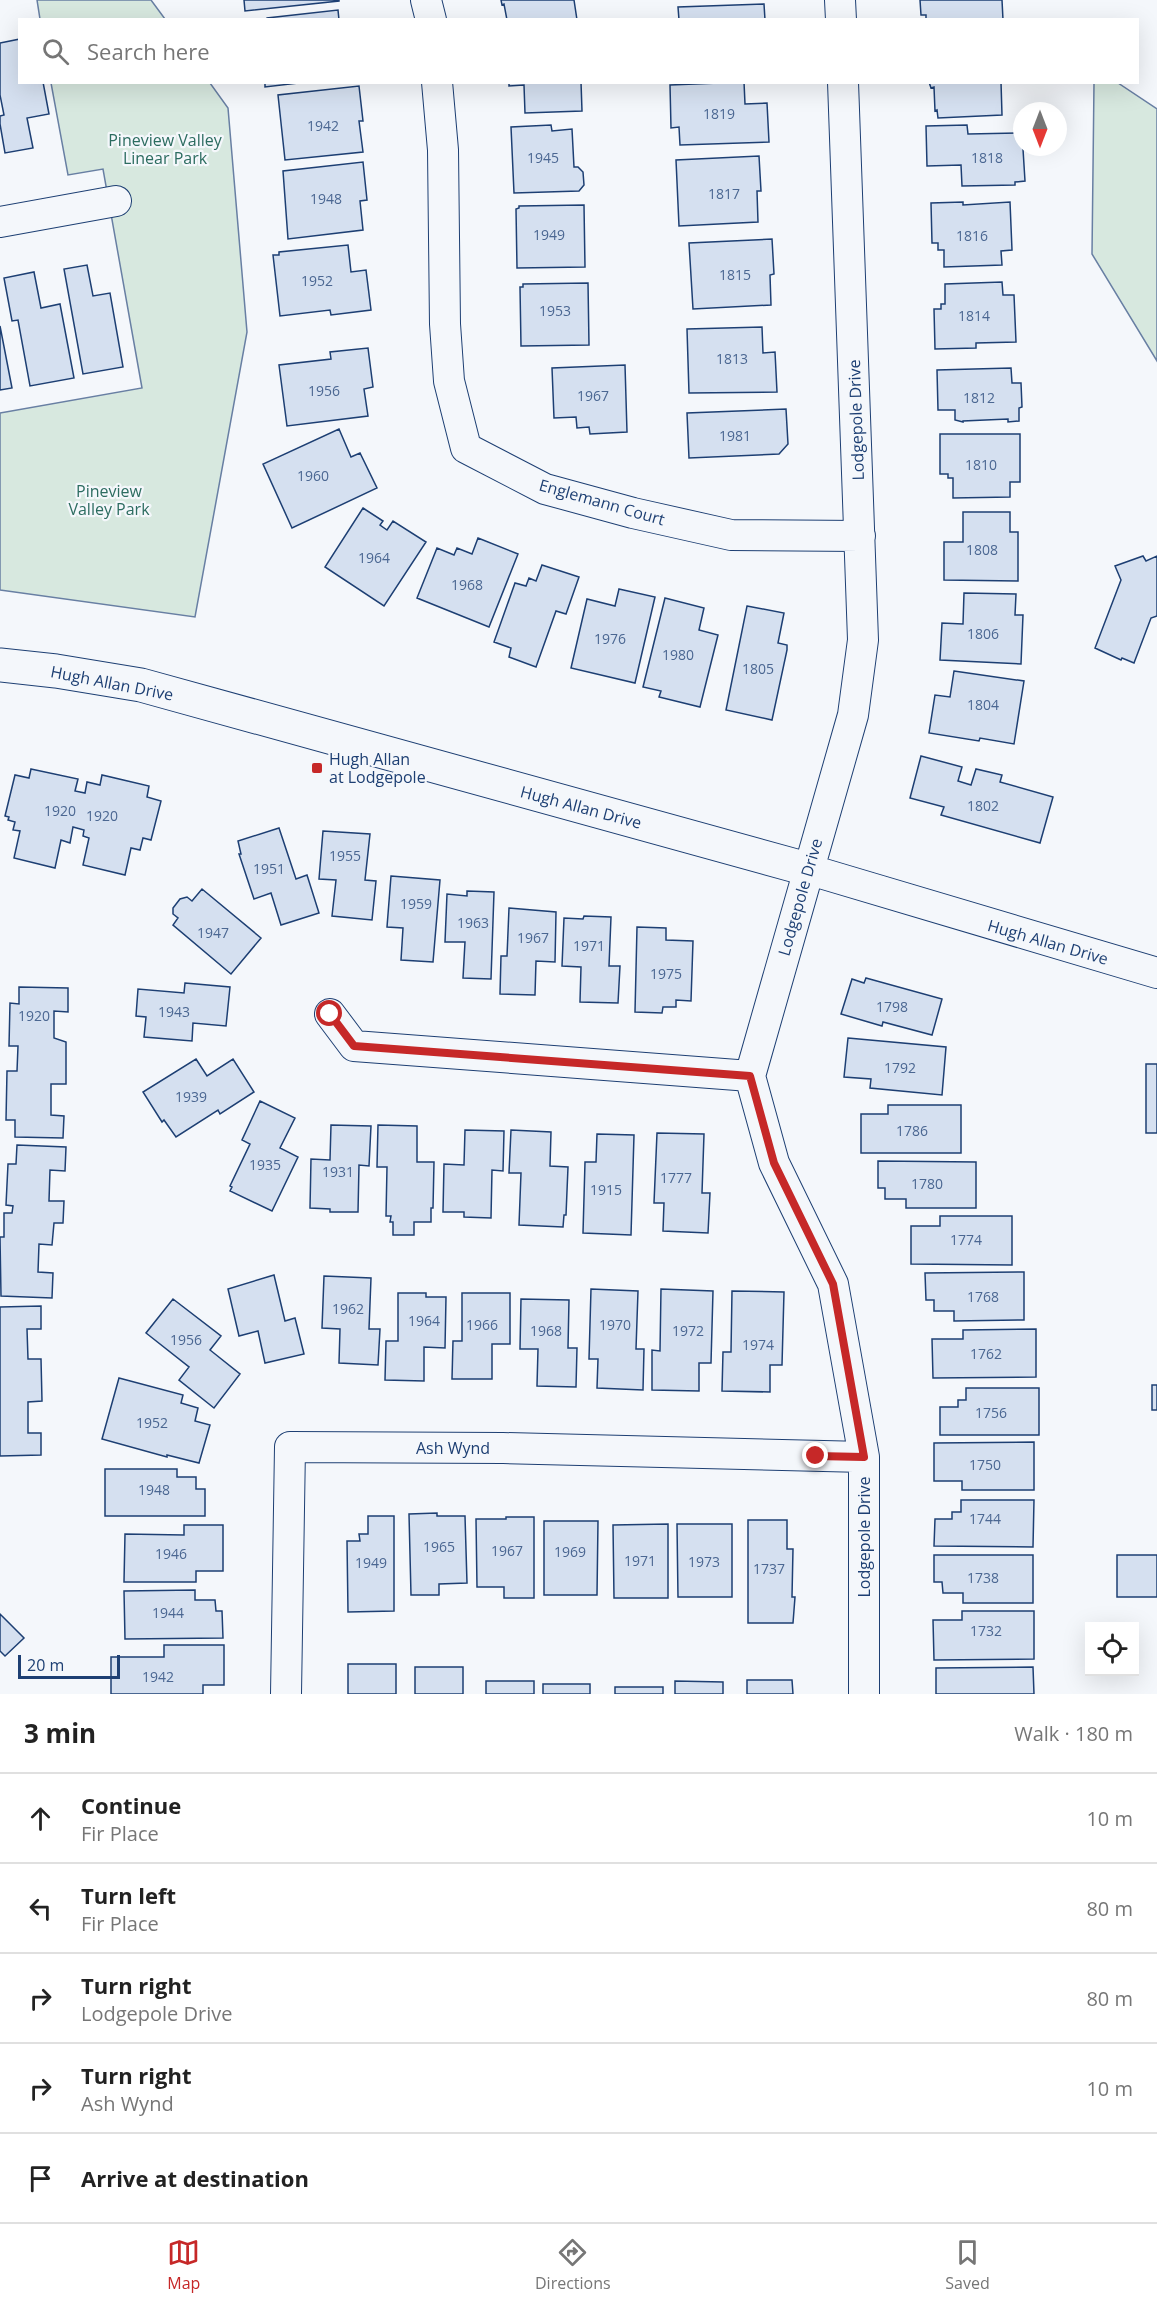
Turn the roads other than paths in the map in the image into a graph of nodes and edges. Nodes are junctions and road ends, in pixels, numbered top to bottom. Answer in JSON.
{"nodes":[{"id":1,"x":426,"y":0,"type":"edge"},
{"id":2,"x":840,"y":0,"type":"edge"},
{"id":3,"x":430,"y":18,"type":"edge"},
{"id":4,"x":841,"y":18,"type":"edge"},
{"id":5,"x":437,"y":84,"type":"edge"},
{"id":6,"x":843,"y":84,"type":"edge"},
{"id":7,"x":116,"y":201,"type":"dead end"},
{"id":8,"x":0,"y":222,"type":"edge"},
{"id":9,"x":860,"y":536,"type":"junction"},
{"id":10,"x":0,"y":665,"type":"edge"},
{"id":11,"x":807,"y":870,"type":"junction"},
{"id":12,"x":1157,"y":974,"type":"edge"},
{"id":13,"x":330,"y":1014,"type":"dead end"},
{"id":14,"x":750,"y":1076,"type":"junction"},
{"id":15,"x":864,"y":1457,"type":"junction"},
{"id":16,"x":286,"y":1694,"type":"edge"},
{"id":17,"x":864,"y":1694,"type":"edge"}],
"edges":[{"from":1,"to":3,"type":"street"},
{"from":2,"to":4,"type":"street"},
{"from":5,"to":9,"type":"street","name":"Englemann Court"},
{"from":6,"to":9,"type":"street","name":"Lodgepole Drive"},
{"from":7,"to":8,"type":"street"},
{"from":9,"to":11,"type":"street","name":"Lodgepole Drive"},
{"from":10,"to":11,"type":"street","name":"Hugh Allan Drive"},
{"from":11,"to":12,"type":"street","name":"Hugh Allan Drive"},
{"from":11,"to":14,"type":"street","name":"Lodgepole Drive"},
{"from":13,"to":14,"type":"street"},
{"from":14,"to":15,"type":"street","name":"Lodgepole Drive"},
{"from":15,"to":16,"type":"street","name":"Ash Wynd"},
{"from":15,"to":17,"type":"street","name":"Lodgepole Drive"}]}
